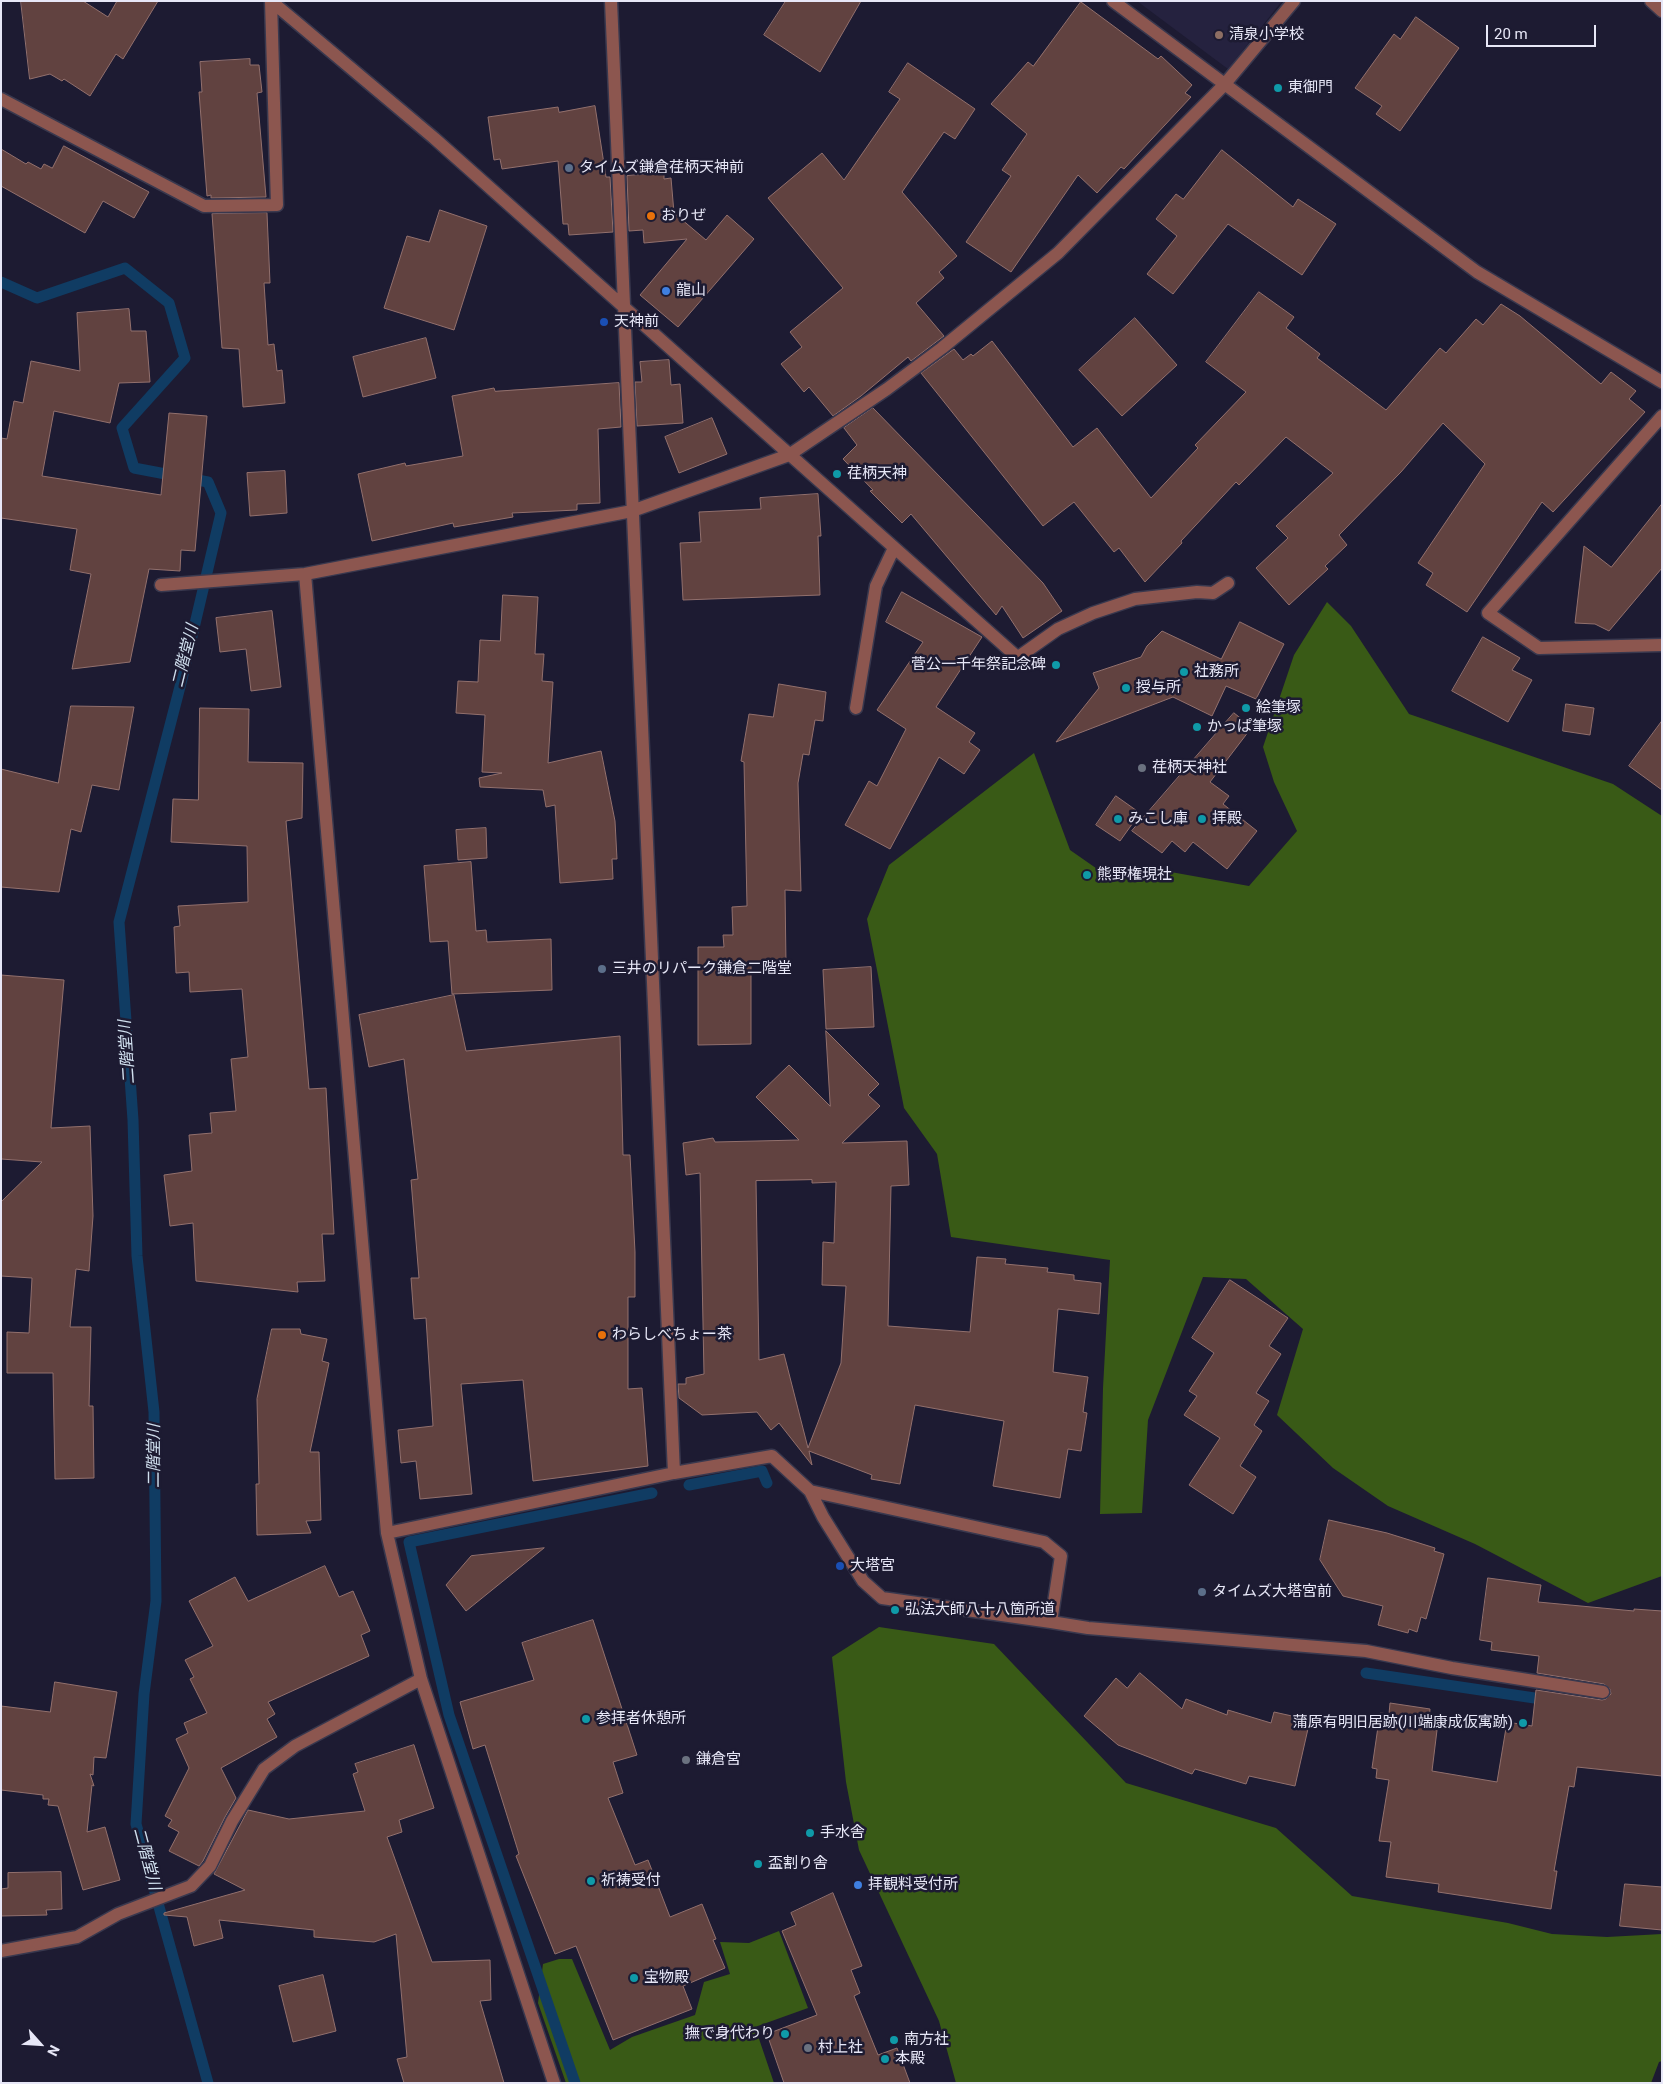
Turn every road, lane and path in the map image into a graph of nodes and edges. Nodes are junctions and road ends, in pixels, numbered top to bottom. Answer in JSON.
{"nodes":[{"id":1,"x":271,"y":1,"type":"edge"},
{"id":2,"x":611,"y":1,"type":"edge"},
{"id":3,"x":1113,"y":1,"type":"edge"},
{"id":4,"x":1294,"y":1,"type":"edge"},
{"id":5,"x":1651,"y":1,"type":"edge"},
{"id":6,"x":1662,"y":11,"type":"edge"},
{"id":7,"x":1224,"y":85,"type":"junction"},
{"id":8,"x":1,"y":99,"type":"edge"},
{"id":9,"x":625,"y":308,"type":"junction"},
{"id":10,"x":1662,"y":382,"type":"edge"},
{"id":11,"x":1662,"y":416,"type":"edge"},
{"id":12,"x":789,"y":455,"type":"junction"},
{"id":13,"x":632,"y":511,"type":"junction"},
{"id":14,"x":894,"y":548,"type":"junction"},
{"id":15,"x":305,"y":574,"type":"junction"},
{"id":16,"x":1228,"y":583,"type":"dead end"},
{"id":17,"x":161,"y":585,"type":"dead end"},
{"id":18,"x":1662,"y":645,"type":"edge"},
{"id":19,"x":856,"y":708,"type":"dead end"},
{"id":20,"x":674,"y":1473,"type":"junction"},
{"id":21,"x":810,"y":1491,"type":"junction"},
{"id":22,"x":387,"y":1533,"type":"junction"},
{"id":23,"x":1051,"y":1622,"type":"junction"},
{"id":24,"x":421,"y":1679,"type":"junction"},
{"id":25,"x":1603,"y":1692,"type":"dead end"},
{"id":26,"x":1,"y":1951,"type":"edge"},
{"id":27,"x":554,"y":2083,"type":"edge"}],
"edges":[{"from":1,"to":8,"type":"street"},
{"from":1,"to":9,"type":"street"},
{"from":2,"to":9,"type":"street"},
{"from":3,"to":7,"type":"street"},
{"from":4,"to":7,"type":"street"},
{"from":5,"to":6,"type":"street"},
{"from":7,"to":10,"type":"street"},
{"from":7,"to":12,"type":"street"},
{"from":9,"to":12,"type":"street"},
{"from":9,"to":13,"type":"street"},
{"from":11,"to":18,"type":"street"},
{"from":12,"to":13,"type":"street"},
{"from":12,"to":14,"type":"street"},
{"from":13,"to":15,"type":"street"},
{"from":13,"to":20,"type":"street"},
{"from":14,"to":16,"type":"street"},
{"from":14,"to":19,"type":"street"},
{"from":15,"to":17,"type":"street"},
{"from":15,"to":22,"type":"street"},
{"from":20,"to":21,"type":"street"},
{"from":20,"to":22,"type":"street"},
{"from":21,"to":23,"type":"street"},
{"from":21,"to":23,"type":"street"},
{"from":22,"to":24,"type":"street"},
{"from":23,"to":25,"type":"street"},
{"from":24,"to":26,"type":"street"},
{"from":24,"to":27,"type":"street"}]}
